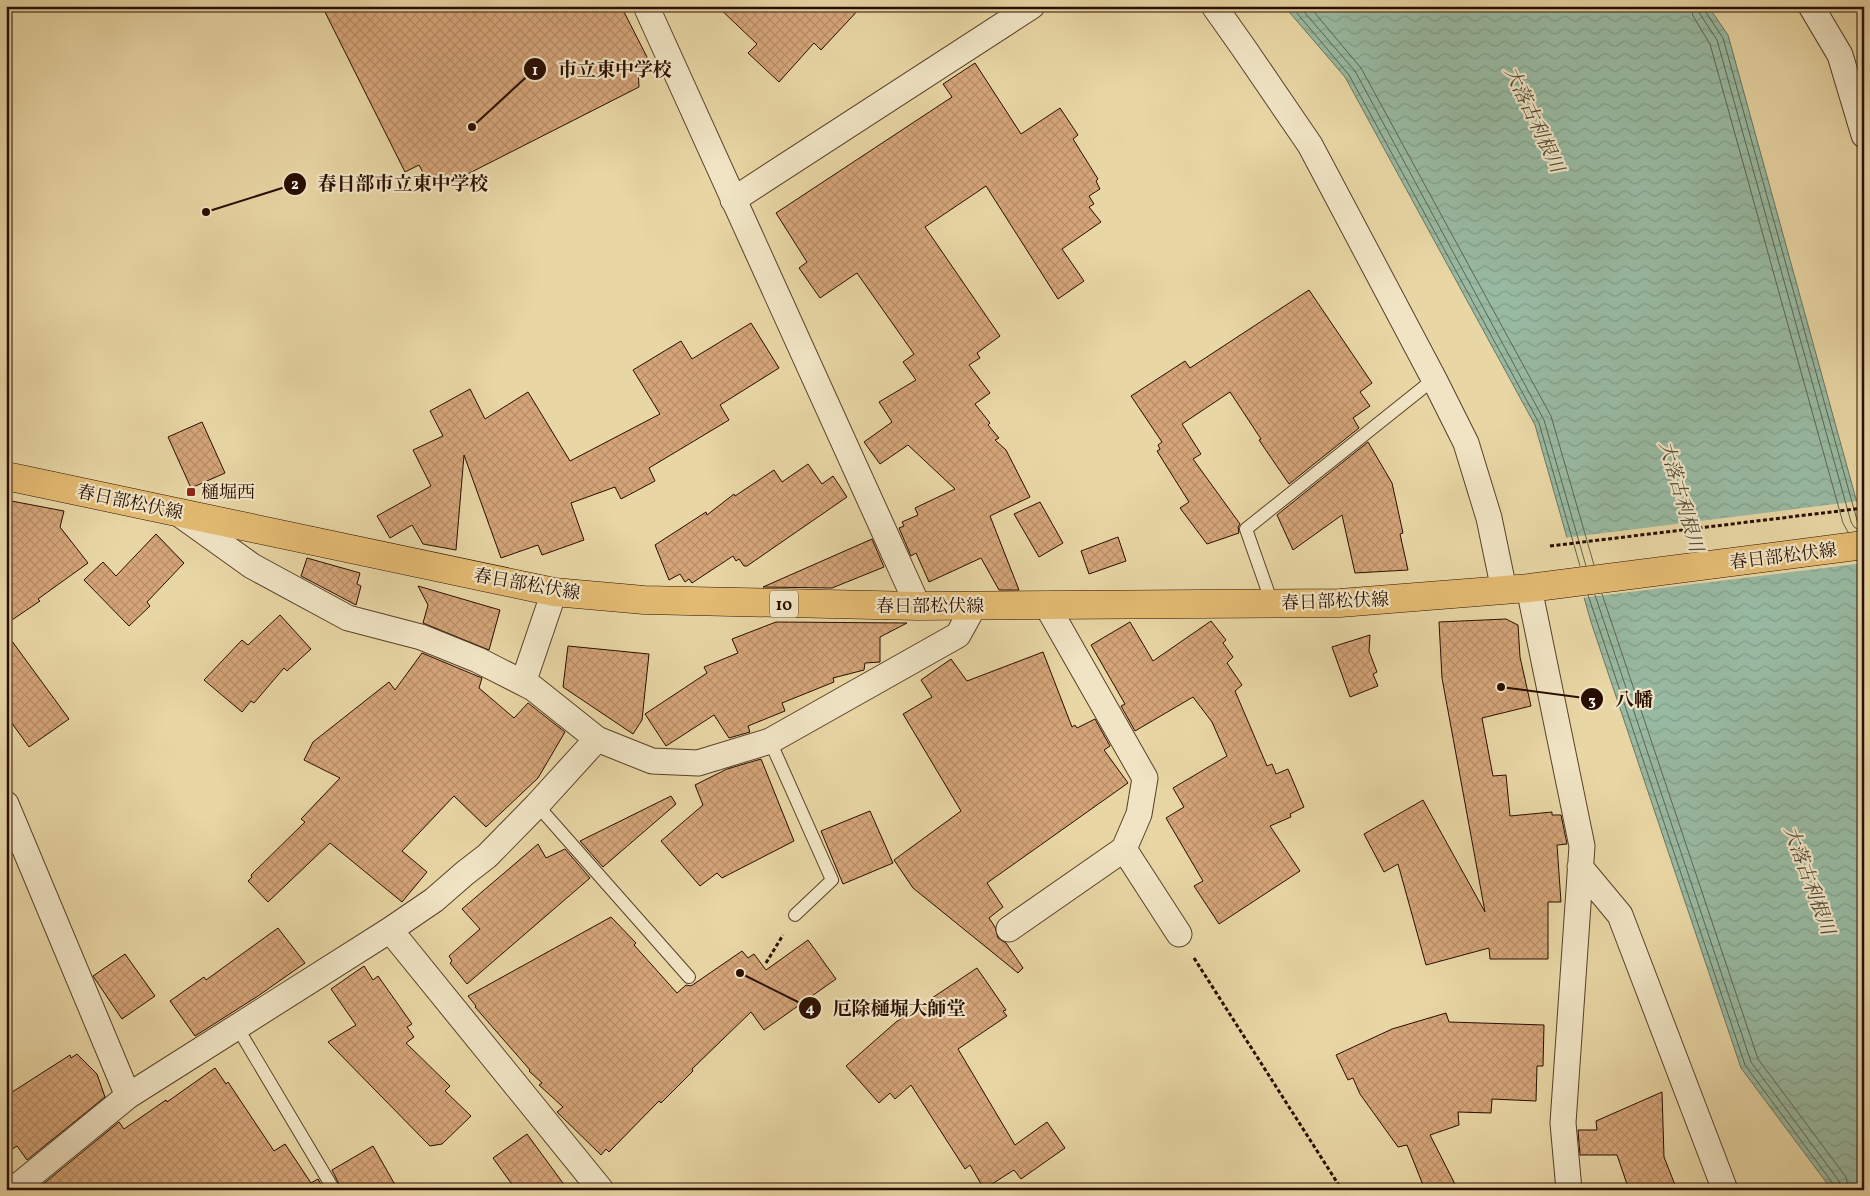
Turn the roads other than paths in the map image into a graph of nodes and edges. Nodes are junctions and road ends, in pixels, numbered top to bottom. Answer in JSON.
{"nodes":[{"id":1,"x":646,"y":6,"type":"edge"},
{"id":2,"x":1032,"y":6,"type":"edge"},
{"id":3,"x":1214,"y":6,"type":"edge"},
{"id":4,"x":1812,"y":6,"type":"edge"},
{"id":5,"x":1864,"y":135,"type":"edge"},
{"id":6,"x":733,"y":200,"type":"junction"},
{"id":7,"x":1434,"y":380,"type":"junction"},
{"id":8,"x":6,"y":476,"type":"edge"},
{"id":9,"x":176,"y":511,"type":"junction"},
{"id":10,"x":1864,"y":545,"type":"edge"},
{"id":11,"x":1516,"y":589,"type":"junction"},
{"id":12,"x":554,"y":592,"type":"junction"},
{"id":13,"x":1272,"y":603,"type":"junction"},
{"id":14,"x":918,"y":606,"type":"junction"},
{"id":15,"x":974,"y":606,"type":"junction"},
{"id":16,"x":1047,"y":606,"type":"junction"},
{"id":17,"x":523,"y":683,"type":"junction"},
{"id":18,"x":597,"y":739,"type":"junction"},
{"id":19,"x":770,"y":741,"type":"junction"},
{"id":20,"x":6,"y":804,"type":"edge"},
{"id":21,"x":537,"y":805,"type":"junction"},
{"id":22,"x":1124,"y":849,"type":"junction"},
{"id":23,"x":1580,"y":867,"type":"junction"},
{"id":24,"x":795,"y":915,"type":"road end"},
{"id":25,"x":1009,"y":929,"type":"dead end"},
{"id":26,"x":390,"y":930,"type":"junction"},
{"id":27,"x":1179,"y":934,"type":"road end"},
{"id":28,"x":690,"y":977,"type":"dead end"},
{"id":29,"x":237,"y":1027,"type":"junction"},
{"id":30,"x":128,"y":1096,"type":"junction"},
{"id":31,"x":13,"y":1190,"type":"edge"},
{"id":32,"x":334,"y":1190,"type":"edge"},
{"id":33,"x":601,"y":1190,"type":"edge"},
{"id":34,"x":1569,"y":1190,"type":"edge"},
{"id":35,"x":1725,"y":1190,"type":"edge"}],
"edges":[{"from":1,"to":6,"type":"street"},
{"from":2,"to":6,"type":"street"},
{"from":3,"to":7,"type":"street"},
{"from":4,"to":5,"type":"street"},
{"from":6,"to":14,"type":"street"},
{"from":7,"to":11,"type":"street"},
{"from":7,"to":13,"type":"lane"},
{"from":8,"to":9,"type":"main road","name":"春日部松伏線","number":"10"},
{"from":9,"to":12,"type":"main road","name":"春日部松伏線","number":"10"},
{"from":9,"to":17,"type":"street"},
{"from":10,"to":11,"type":"main road","name":"春日部松伏線","number":"10"},
{"from":11,"to":13,"type":"main road","name":"春日部松伏線","number":"10"},
{"from":11,"to":23,"type":"street"},
{"from":12,"to":14,"type":"main road","name":"春日部松伏線","number":"10"},
{"from":12,"to":17,"type":"street"},
{"from":13,"to":16,"type":"main road","name":"春日部松伏線","number":"10"},
{"from":14,"to":15,"type":"main road","name":"春日部松伏線","number":"10"},
{"from":15,"to":16,"type":"main road","name":"春日部松伏線","number":"10"},
{"from":15,"to":19,"type":"street"},
{"from":16,"to":22,"type":"street"},
{"from":17,"to":18,"type":"street"},
{"from":18,"to":19,"type":"street"},
{"from":18,"to":21,"type":"street"},
{"from":19,"to":24,"type":"lane"},
{"from":20,"to":30,"type":"street"},
{"from":21,"to":26,"type":"street"},
{"from":21,"to":28,"type":"lane"},
{"from":22,"to":25,"type":"street"},
{"from":22,"to":27,"type":"street"},
{"from":23,"to":34,"type":"street"},
{"from":23,"to":35,"type":"street"},
{"from":26,"to":29,"type":"street"},
{"from":26,"to":33,"type":"street"},
{"from":29,"to":30,"type":"street"},
{"from":29,"to":32,"type":"lane"},
{"from":30,"to":31,"type":"street"}]}
